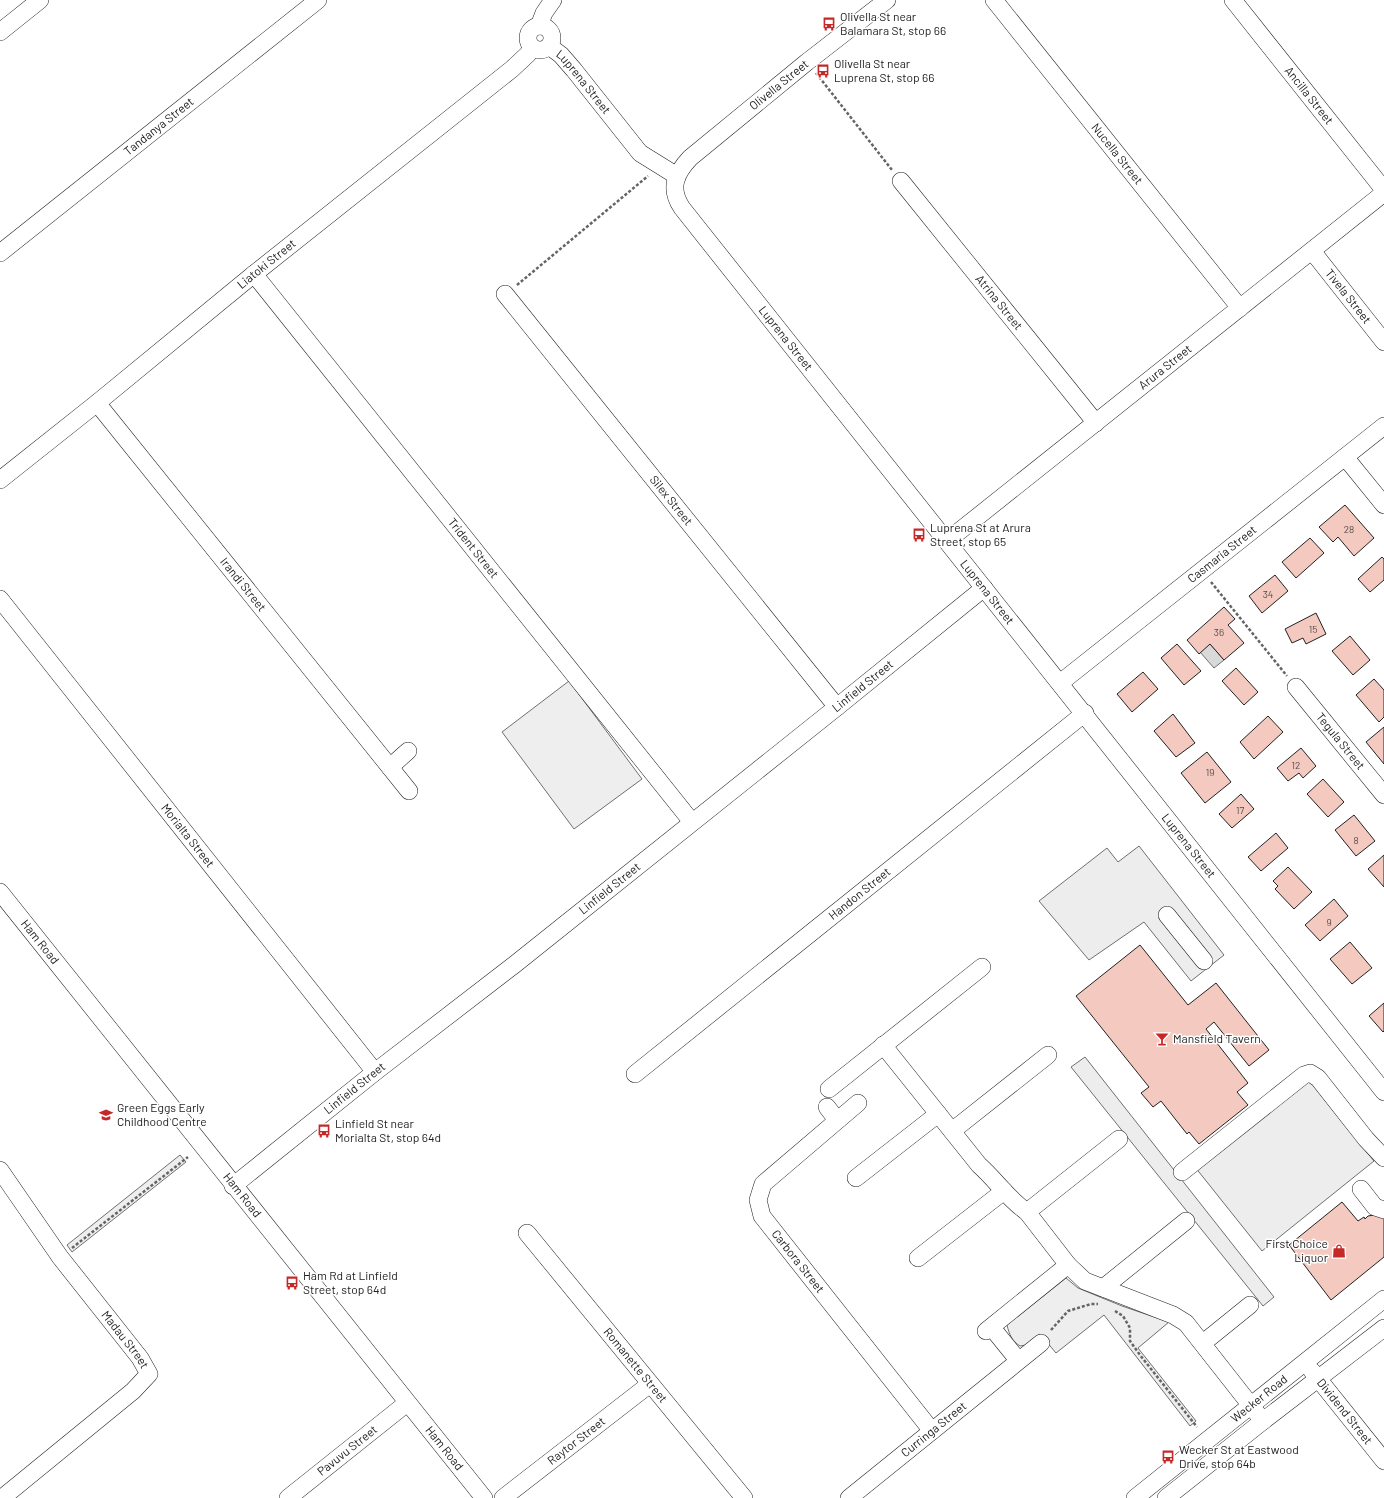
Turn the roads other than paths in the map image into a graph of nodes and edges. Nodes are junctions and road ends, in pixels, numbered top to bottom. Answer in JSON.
{"nodes":[{"id":1,"x":40,"y":0,"type":"edge"},
{"id":2,"x":318,"y":0,"type":"edge"},
{"id":3,"x":553,"y":0,"type":"edge"},
{"id":4,"x":887,"y":0,"type":"edge"},
{"id":5,"x":994,"y":0,"type":"edge"},
{"id":6,"x":1233,"y":0,"type":"edge"},
{"id":7,"x":539,"y":26,"type":"junction"},
{"id":8,"x":0,"y":32,"type":"edge"},
{"id":9,"x":549,"y":46,"type":"junction"},
{"id":10,"x":532,"y":47,"type":"junction"},
{"id":11,"x":677,"y":176,"type":"junction"},
{"id":12,"x":901,"y":181,"type":"road end"},
{"id":13,"x":1384,"y":192,"type":"edge"},
{"id":14,"x":1312,"y":251,"type":"junction"},
{"id":15,"x":0,"y":253,"type":"edge"},
{"id":16,"x":254,"y":274,"type":"junction"},
{"id":17,"x":506,"y":294,"type":"road end"},
{"id":18,"x":1240,"y":308,"type":"junction"},
{"id":19,"x":1384,"y":342,"type":"edge"},
{"id":20,"x":98,"y":403,"type":"junction"},
{"id":21,"x":1096,"y":423,"type":"junction"},
{"id":22,"x":1384,"y":426,"type":"edge"},
{"id":23,"x":1345,"y":457,"type":"junction"},
{"id":24,"x":0,"y":480,"type":"edge"},
{"id":25,"x":1384,"y":505,"type":"edge"},
{"id":26,"x":947,"y":541,"type":"junction"},
{"id":27,"x":984,"y":588,"type":"junction"},
{"id":28,"x":0,"y":599,"type":"edge"},
{"id":29,"x":1060,"y":683,"type":"junction"},
{"id":30,"x":1296,"y":687,"type":"road end"},
{"id":31,"x":837,"y":708,"type":"junction"},
{"id":32,"x":1085,"y":713,"type":"junction"},
{"id":33,"x":408,"y":751,"type":"dead end"},
{"id":34,"x":390,"y":766,"type":"junction"},
{"id":35,"x":409,"y":791,"type":"dead end"},
{"id":36,"x":1384,"y":795,"type":"edge"},
{"id":37,"x":692,"y":822,"type":"junction"},
{"id":38,"x":0,"y":892,"type":"edge"},
{"id":39,"x":1167,"y":915,"type":"dead end"},
{"id":40,"x":1204,"y":961,"type":"dead end"},
{"id":41,"x":982,"y":967,"type":"dead end"},
{"id":42,"x":883,"y":1045,"type":"junction"},
{"id":43,"x":1048,"y":1055,"type":"dead end"},
{"id":44,"x":375,"y":1072,"type":"junction"},
{"id":45,"x":635,"y":1074,"type":"dead end"},
{"id":46,"x":1381,"y":1081,"type":"edge"},
{"id":47,"x":829,"y":1089,"type":"dead end"},
{"id":48,"x":858,"y":1103,"type":"dead end"},
{"id":49,"x":938,"y":1114,"type":"junction"},
{"id":50,"x":952,"y":1132,"type":"junction"},
{"id":51,"x":1119,"y":1139,"type":"dead end"},
{"id":52,"x":1384,"y":1158,"type":"edge"},
{"id":53,"x":0,"y":1170,"type":"edge"},
{"id":54,"x":1182,"y":1172,"type":"dead end"},
{"id":55,"x":856,"y":1178,"type":"dead end"},
{"id":56,"x":233,"y":1186,"type":"junction"},
{"id":57,"x":1361,"y":1189,"type":"dead end"},
{"id":58,"x":1004,"y":1191,"type":"junction"},
{"id":59,"x":1384,"y":1210,"type":"edge"},
{"id":60,"x":1027,"y":1212,"type":"junction"},
{"id":61,"x":1186,"y":1221,"type":"dead end"},
{"id":62,"x":527,"y":1233,"type":"dead end"},
{"id":63,"x":918,"y":1258,"type":"dead end"},
{"id":64,"x":1068,"y":1265,"type":"junction"},
{"id":65,"x":1102,"y":1288,"type":"junction"},
{"id":66,"x":1384,"y":1299,"type":"edge"},
{"id":67,"x":1250,"y":1305,"type":"dead end"},
{"id":68,"x":1384,"y":1328,"type":"edge"},
{"id":69,"x":1041,"y":1343,"type":"road end"},
{"id":70,"x":1203,"y":1343,"type":"junction"},
{"id":71,"x":1018,"y":1360,"type":"junction"},
{"id":72,"x":1305,"y":1363,"type":"junction"},
{"id":73,"x":1318,"y":1379,"type":"junction"},
{"id":74,"x":650,"y":1384,"type":"junction"},
{"id":75,"x":407,"y":1403,"type":"junction"},
{"id":76,"x":1251,"y":1406,"type":"junction"},
{"id":77,"x":1263,"y":1421,"type":"junction"},
{"id":78,"x":932,"y":1431,"type":"junction"},
{"id":79,"x":1384,"y":1461,"type":"edge"},
{"id":80,"x":2,"y":1498,"type":"edge"},
{"id":81,"x":288,"y":1498,"type":"edge"},
{"id":82,"x":484,"y":1498,"type":"edge"},
{"id":83,"x":503,"y":1498,"type":"edge"},
{"id":84,"x":744,"y":1498,"type":"edge"},
{"id":85,"x":849,"y":1498,"type":"edge"},
{"id":86,"x":1135,"y":1498,"type":"edge"},
{"id":87,"x":1166,"y":1498,"type":"edge"}],
"edges":[{"from":1,"to":8,"type":"street"},
{"from":2,"to":15,"type":"street","name":"Tandanya Street"},
{"from":3,"to":7,"type":"street"},
{"from":4,"to":11,"type":"street","name":"Olivella Street"},
{"from":5,"to":18,"type":"street","name":"Nucella Street"},
{"from":6,"to":13,"type":"street","name":"Ancilla Street"},
{"from":7,"to":9,"type":"street"},
{"from":7,"to":10,"type":"street"},
{"from":9,"to":10,"type":"street"},
{"from":9,"to":11,"type":"street","name":"Luprena Street"},
{"from":10,"to":16,"type":"street","name":"Liatoki Street"},
{"from":11,"to":26,"type":"street","name":"Luprena Street"},
{"from":12,"to":21,"type":"street","name":"Atrina Street"},
{"from":13,"to":14,"type":"street","name":"Arura Street"},
{"from":14,"to":18,"type":"street","name":"Arura Street"},
{"from":14,"to":19,"type":"street","name":"Tivela Street"},
{"from":16,"to":20,"type":"street","name":"Liatoki Street"},
{"from":16,"to":37,"type":"street","name":"Trident Street"},
{"from":17,"to":31,"type":"street","name":"Silex Street"},
{"from":18,"to":21,"type":"street","name":"Arura Street"},
{"from":20,"to":24,"type":"street","name":"Liatoki Street"},
{"from":20,"to":34,"type":"street","name":"Irandi Street"},
{"from":21,"to":26,"type":"street","name":"Arura Street"},
{"from":22,"to":23,"type":"street","name":"Casmaria Street"},
{"from":23,"to":25,"type":"street"},
{"from":23,"to":29,"type":"street","name":"Casmaria Street"},
{"from":26,"to":27,"type":"street","name":"Luprena Street"},
{"from":27,"to":29,"type":"street","name":"Luprena Street"},
{"from":27,"to":31,"type":"street","name":"Linfield Street"},
{"from":28,"to":44,"type":"street","name":"Morialta Street"},
{"from":29,"to":32,"type":"street","name":"Luprena Street"},
{"from":30,"to":36,"type":"street","name":"Tegula Street"},
{"from":31,"to":37,"type":"street","name":"Linfield Street"},
{"from":32,"to":45,"type":"street","name":"Handon Street"},
{"from":32,"to":46,"type":"street","name":"Luprena Street"},
{"from":33,"to":34,"type":"street"},
{"from":34,"to":35,"type":"street","name":"Irandi Street"},
{"from":37,"to":44,"type":"street","name":"Linfield Street"},
{"from":38,"to":56,"type":"street","name":"Ham Road"},
{"from":39,"to":40,"type":"street"},
{"from":41,"to":42,"type":"street"},
{"from":42,"to":47,"type":"street"},
{"from":42,"to":49,"type":"street"},
{"from":43,"to":50,"type":"street"},
{"from":44,"to":56,"type":"street","name":"Linfield Street"},
{"from":48,"to":78,"type":"street","name":"Carbora Street"},
{"from":49,"to":50,"type":"street"},
{"from":49,"to":55,"type":"street"},
{"from":50,"to":58,"type":"street"},
{"from":51,"to":60,"type":"street"},
{"from":52,"to":54,"type":"street"},
{"from":53,"to":80,"type":"street","name":"Madau Street"},
{"from":56,"to":75,"type":"street","name":"Ham Road"},
{"from":57,"to":59,"type":"street"},
{"from":58,"to":60,"type":"street"},
{"from":58,"to":63,"type":"street"},
{"from":60,"to":64,"type":"street"},
{"from":61,"to":65,"type":"street"},
{"from":62,"to":74,"type":"street","name":"Romanette Street"},
{"from":64,"to":65,"type":"street"},
{"from":64,"to":71,"type":"street"},
{"from":65,"to":70,"type":"street"},
{"from":66,"to":72,"type":"street","name":"Wecker Road"},
{"from":67,"to":70,"type":"street"},
{"from":68,"to":73,"type":"street","name":"Wecker Road"},
{"from":69,"to":71,"type":"street","name":"Curringa Street"},
{"from":70,"to":76,"type":"street"},
{"from":71,"to":78,"type":"street","name":"Curringa Street"},
{"from":72,"to":73,"type":"street","name":"Dividend Street"},
{"from":72,"to":76,"type":"street","name":"Wecker Road"},
{"from":73,"to":77,"type":"street","name":"Wecker Road"},
{"from":73,"to":79,"type":"street","name":"Dividend Street"},
{"from":74,"to":83,"type":"street","name":"Raytor Street"},
{"from":74,"to":84,"type":"street","name":"Romanette Street"},
{"from":75,"to":81,"type":"street","name":"Pavuvu Street"},
{"from":75,"to":82,"type":"street","name":"Ham Road"},
{"from":76,"to":77,"type":"street"},
{"from":76,"to":86,"type":"street","name":"Wecker Road"},
{"from":77,"to":87,"type":"street","name":"Wecker Road"},
{"from":78,"to":85,"type":"street","name":"Curringa Street"}]}
